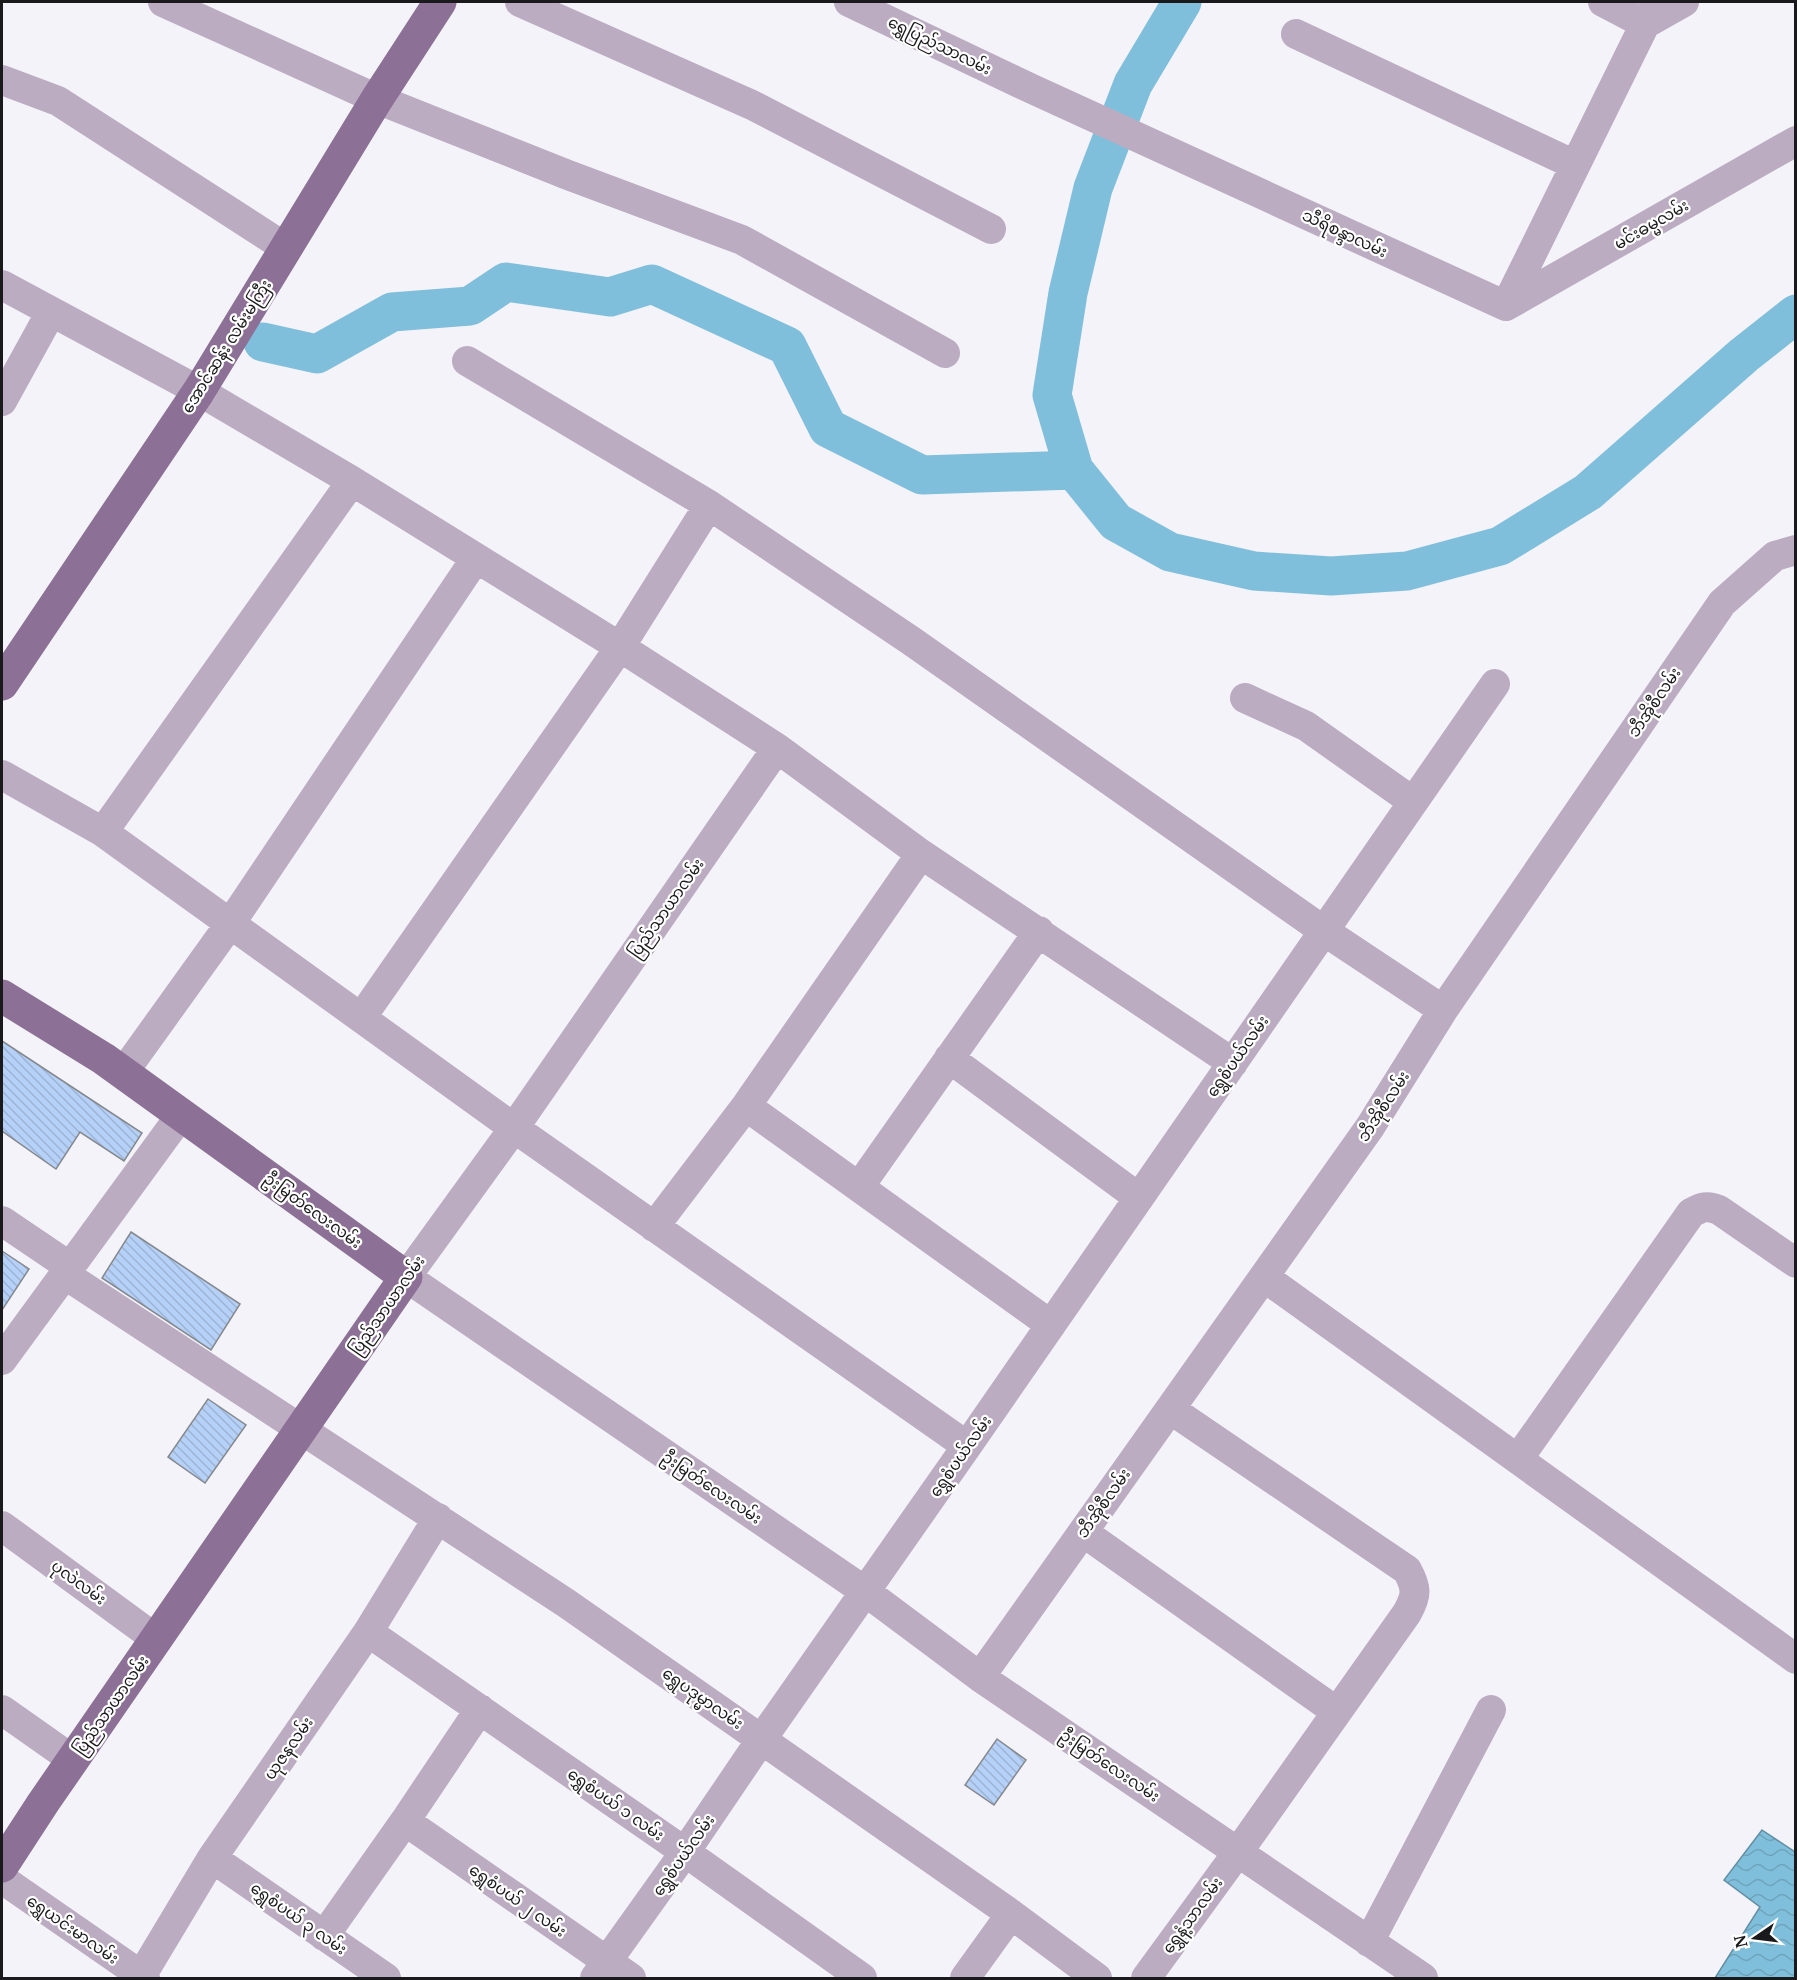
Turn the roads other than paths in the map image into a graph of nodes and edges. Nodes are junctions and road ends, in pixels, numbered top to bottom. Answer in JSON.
{"nodes":[{"id":1,"x":163,"y":2,"type":"edge"},
{"id":2,"x":440,"y":2,"type":"edge"},
{"id":3,"x":520,"y":2,"type":"edge"},
{"id":4,"x":849,"y":2,"type":"edge"},
{"id":5,"x":1603,"y":2,"type":"edge"},
{"id":6,"x":1684,"y":2,"type":"edge"},
{"id":7,"x":1650,"y":13,"type":"edge"},
{"id":8,"x":1296,"y":34,"type":"dead end"},
{"id":9,"x":2,"y":80,"type":"edge"},
{"id":10,"x":377,"y":99,"type":"junction"},
{"id":11,"x":1796,"y":141,"type":"edge"},
{"id":12,"x":1185,"y":159,"type":"joint"},
{"id":13,"x":1575,"y":165,"type":"junction"},
{"id":14,"x":991,"y":229,"type":"dead end"},
{"id":15,"x":286,"y":248,"type":"junction"},
{"id":16,"x":2,"y":285,"type":"edge"},
{"id":17,"x":1506,"y":306,"type":"junction"},
{"id":18,"x":51,"y":312,"type":"junction"},
{"id":19,"x":945,"y":353,"type":"dead end"},
{"id":20,"x":467,"y":361,"type":"dead end"},
{"id":21,"x":199,"y":391,"type":"junction"},
{"id":22,"x":2,"y":400,"type":"edge"},
{"id":23,"x":352,"y":481,"type":"junction"},
{"id":24,"x":709,"y":505,"type":"junction"},
{"id":25,"x":1796,"y":550,"type":"edge"},
{"id":26,"x":476,"y":558,"type":"junction"},
{"id":27,"x":620,"y":648,"type":"junction"},
{"id":28,"x":2,"y":684,"type":"edge"},
{"id":29,"x":1495,"y":684,"type":"dead end"},
{"id":30,"x":1245,"y":698,"type":"dead end"},
{"id":31,"x":777,"y":748,"type":"junction"},
{"id":32,"x":2,"y":775,"type":"edge"},
{"id":33,"x":1412,"y":801,"type":"junction"},
{"id":34,"x":103,"y":832,"type":"junction"},
{"id":35,"x":921,"y":854,"type":"junction"},
{"id":36,"x":230,"y":924,"type":"junction"},
{"id":37,"x":1039,"y":931,"type":"junction"},
{"id":38,"x":1324,"y":931,"type":"junction"},
{"id":39,"x":4,"y":1001,"type":"edge"},
{"id":40,"x":1443,"y":1010,"type":"junction"},
{"id":41,"x":361,"y":1018,"type":"junction"},
{"id":42,"x":949,"y":1058,"type":"junction"},
{"id":43,"x":1233,"y":1063,"type":"junction"},
{"id":44,"x":123,"y":1073,"type":"junction"},
{"id":45,"x":746,"y":1106,"type":"junction"},
{"id":46,"x":181,"y":1115,"type":"junction"},
{"id":47,"x":514,"y":1128,"type":"junction"},
{"id":48,"x":859,"y":1187,"type":"junction"},
{"id":49,"x":1139,"y":1198,"type":"junction"},
{"id":50,"x":2,"y":1221,"type":"edge"},
{"id":51,"x":654,"y":1227,"type":"junction"},
{"id":52,"x":1796,"y":1263,"type":"edge"},
{"id":53,"x":67,"y":1271,"type":"junction"},
{"id":54,"x":1264,"y":1276,"type":"junction"},
{"id":55,"x":406,"y":1277,"type":"junction"},
{"id":56,"x":1051,"y":1325,"type":"junction"},
{"id":57,"x":2,"y":1360,"type":"edge"},
{"id":58,"x":1170,"y":1409,"type":"junction"},
{"id":59,"x":301,"y":1429,"type":"junction"},
{"id":60,"x":967,"y":1446,"type":"junction"},
{"id":61,"x":1518,"y":1459,"type":"junction"},
{"id":62,"x":438,"y":1518,"type":"junction"},
{"id":63,"x":2,"y":1526,"type":"edge"},
{"id":64,"x":1083,"y":1532,"type":"junction"},
{"id":65,"x":866,"y":1592,"type":"junction"},
{"id":66,"x":368,"y":1632,"type":"junction"},
{"id":67,"x":156,"y":1639,"type":"junction"},
{"id":68,"x":1796,"y":1659,"type":"edge"},
{"id":69,"x":980,"y":1677,"type":"junction"},
{"id":70,"x":2,"y":1710,"type":"edge"},
{"id":71,"x":480,"y":1710,"type":"junction"},
{"id":72,"x":1491,"y":1710,"type":"dead end"},
{"id":73,"x":1337,"y":1712,"type":"junction"},
{"id":74,"x":761,"y":1740,"type":"junction"},
{"id":75,"x":73,"y":1760,"type":"junction"},
{"id":76,"x":405,"y":1821,"type":"junction"},
{"id":77,"x":685,"y":1852,"type":"junction"},
{"id":78,"x":1238,"y":1852,"type":"junction"},
{"id":79,"x":212,"y":1858,"type":"junction"},
{"id":80,"x":2,"y":1866,"type":"edge"},
{"id":81,"x":2,"y":1879,"type":"edge"},
{"id":82,"x":1011,"y":1914,"type":"junction"},
{"id":83,"x":324,"y":1936,"type":"junction"},
{"id":84,"x":1369,"y":1942,"type":"junction"},
{"id":85,"x":611,"y":1973,"type":"edge"},
{"id":86,"x":142,"y":1978,"type":"edge"},
{"id":87,"x":386,"y":1978,"type":"edge"},
{"id":88,"x":862,"y":1978,"type":"edge"},
{"id":89,"x":965,"y":1978,"type":"edge"},
{"id":90,"x":1097,"y":1978,"type":"edge"},
{"id":91,"x":1146,"y":1978,"type":"edge"},
{"id":92,"x":1423,"y":1978,"type":"edge"}],
"edges":[{"from":1,"to":10,"type":"street"},
{"from":2,"to":10,"type":"main road","name":"အောင်ဆန်း လမ်းမကြီး"},
{"from":3,"to":14,"type":"street"},
{"from":4,"to":12,"type":"street","name":"ရွှေပြည်သာလမ်း"},
{"from":5,"to":7,"type":"street"},
{"from":6,"to":7,"type":"street"},
{"from":7,"to":13,"type":"street"},
{"from":8,"to":13,"type":"street"},
{"from":9,"to":15,"type":"street"},
{"from":10,"to":15,"type":"main road","name":"အောင်ဆန်း လမ်းမကြီး"},
{"from":10,"to":19,"type":"street"},
{"from":11,"to":17,"type":"street","name":"မင်းဓမ္မလမ်း"},
{"from":12,"to":17,"type":"street","name":"သီရိစန္ဒာလမ်း"},
{"from":13,"to":17,"type":"street"},
{"from":15,"to":21,"type":"main road","name":"အောင်ဆန်း လမ်းမကြီး"},
{"from":16,"to":18,"type":"street"},
{"from":18,"to":21,"type":"street"},
{"from":18,"to":22,"type":"street"},
{"from":20,"to":24,"type":"street"},
{"from":21,"to":23,"type":"street"},
{"from":21,"to":28,"type":"main road","name":"အောင်ဆန်း လမ်းမကြီး"},
{"from":23,"to":26,"type":"street"},
{"from":23,"to":34,"type":"street"},
{"from":24,"to":27,"type":"street"},
{"from":24,"to":38,"type":"street"},
{"from":25,"to":40,"type":"street","name":"ဘီအိုစီလမ်း"},
{"from":26,"to":27,"type":"street"},
{"from":26,"to":36,"type":"street"},
{"from":27,"to":31,"type":"street"},
{"from":27,"to":41,"type":"street"},
{"from":29,"to":33,"type":"street","name":"ရွှေစံပယ်လမ်း"},
{"from":30,"to":33,"type":"street"},
{"from":31,"to":35,"type":"street"},
{"from":31,"to":47,"type":"street","name":"ပြည်သာယာလမ်း"},
{"from":32,"to":34,"type":"street"},
{"from":33,"to":38,"type":"street","name":"ရွှေစံပယ်လမ်း"},
{"from":34,"to":36,"type":"street"},
{"from":35,"to":37,"type":"street"},
{"from":35,"to":45,"type":"street"},
{"from":36,"to":41,"type":"street"},
{"from":36,"to":44,"type":"street"},
{"from":37,"to":42,"type":"street"},
{"from":37,"to":43,"type":"street"},
{"from":38,"to":40,"type":"street"},
{"from":38,"to":43,"type":"street","name":"ရွှေစံပယ်လမ်း"},
{"from":39,"to":44,"type":"main road","name":"ဦးမြတ်လေးလမ်း"},
{"from":40,"to":54,"type":"street","name":"ဘီအိုစီလမ်း"},
{"from":41,"to":47,"type":"street"},
{"from":42,"to":48,"type":"street"},
{"from":42,"to":49,"type":"street"},
{"from":43,"to":49,"type":"street","name":"ရွှေစံပယ်လမ်း"},
{"from":44,"to":46,"type":"main road","name":"ဦးမြတ်လေးလမ်း"},
{"from":45,"to":48,"type":"street"},
{"from":45,"to":51,"type":"street"},
{"from":46,"to":53,"type":"street"},
{"from":46,"to":55,"type":"main road","name":"ဦးမြတ်လေးလမ်း"},
{"from":47,"to":51,"type":"street"},
{"from":47,"to":55,"type":"street","name":"ပြည်သာယာလမ်း"},
{"from":48,"to":56,"type":"street"},
{"from":49,"to":56,"type":"street","name":"ရွှေစံပယ်လမ်း"},
{"from":50,"to":53,"type":"street","name":"ရွှေပဒုမ္မာလမ်း"},
{"from":51,"to":60,"type":"street"},
{"from":52,"to":61,"type":"street"},
{"from":53,"to":57,"type":"street"},
{"from":53,"to":59,"type":"street","name":"ရွှေပဒုမ္မာလမ်း"},
{"from":54,"to":58,"type":"street","name":"ဘီအိုစီလမ်း"},
{"from":54,"to":61,"type":"street"},
{"from":55,"to":59,"type":"main road","name":"ပြည်သာယာလမ်း"},
{"from":55,"to":65,"type":"street","name":"ဦးမြတ်လေးလမ်း"},
{"from":56,"to":60,"type":"street","name":"ရွှေစံပယ်လမ်း"},
{"from":58,"to":64,"type":"street","name":"ဘီအိုစီလမ်း"},
{"from":58,"to":73,"type":"street","name":"ရွှေနံ့သာလမ်း"},
{"from":59,"to":62,"type":"street","name":"ရွှေပဒုမ္မာလမ်း"},
{"from":59,"to":67,"type":"main road","name":"ပြည်သာယာလမ်း"},
{"from":60,"to":65,"type":"street","name":"ရွှေစံပယ်လမ်း"},
{"from":61,"to":68,"type":"street"},
{"from":62,"to":66,"type":"street","name":"ယုဇနလမ်း"},
{"from":62,"to":74,"type":"street","name":"ရွှေပဒုမ္မာလမ်း"},
{"from":63,"to":67,"type":"street","name":"ပုလဲလမ်း"},
{"from":64,"to":69,"type":"street","name":"ဘီအိုစီလမ်း"},
{"from":64,"to":73,"type":"street"},
{"from":65,"to":69,"type":"street","name":"ဦးမြတ်လေးလမ်း"},
{"from":65,"to":74,"type":"street","name":"ရွှေစံပယ်လမ်း"},
{"from":66,"to":71,"type":"street","name":"ရွှေစံပယ် ၁ လမ်း"},
{"from":66,"to":79,"type":"street","name":"ယုဇနလမ်း"},
{"from":67,"to":75,"type":"main road","name":"ပြည်သာယာလမ်း"},
{"from":69,"to":78,"type":"street","name":"ဦးမြတ်လေးလမ်း"},
{"from":70,"to":75,"type":"street"},
{"from":71,"to":76,"type":"street"},
{"from":71,"to":77,"type":"street","name":"ရွှေစံပယ် ၁ လမ်း"},
{"from":72,"to":84,"type":"street"},
{"from":73,"to":78,"type":"street","name":"ရွှေနံ့သာလမ်း"},
{"from":74,"to":77,"type":"street","name":"ရွှေစံပယ်လမ်း"},
{"from":74,"to":82,"type":"street","name":"ရွှေပဒုမ္မာလမ်း"},
{"from":75,"to":80,"type":"main road","name":"ပြည်သာယာလမ်း"},
{"from":76,"to":83,"type":"street"},
{"from":76,"to":85,"type":"street","name":"ရွှေစံပယ် ၂ လမ်း"},
{"from":77,"to":85,"type":"street","name":"ရွှေစံပယ်လမ်း"},
{"from":77,"to":88,"type":"street","name":"ရွှေစံပယ် ၁ လမ်း"},
{"from":78,"to":84,"type":"street","name":"ဦးမြတ်လေးလမ်း"},
{"from":78,"to":91,"type":"street","name":"ရွှေနံ့သာလမ်း"},
{"from":79,"to":83,"type":"street","name":"ရွှေစံပယ် ၃ လမ်း"},
{"from":79,"to":86,"type":"street","name":"ယုဇနလမ်း"},
{"from":81,"to":86,"type":"street","name":"ရွှေယင်းမာလမ်း"},
{"from":82,"to":89,"type":"street"},
{"from":82,"to":90,"type":"street","name":"ရွှေပဒုမ္မာလမ်း"},
{"from":83,"to":87,"type":"street","name":"ရွှေစံပယ် ၃ လမ်း"},
{"from":84,"to":92,"type":"street","name":"ဦးမြတ်လေးလမ်း"}]}
